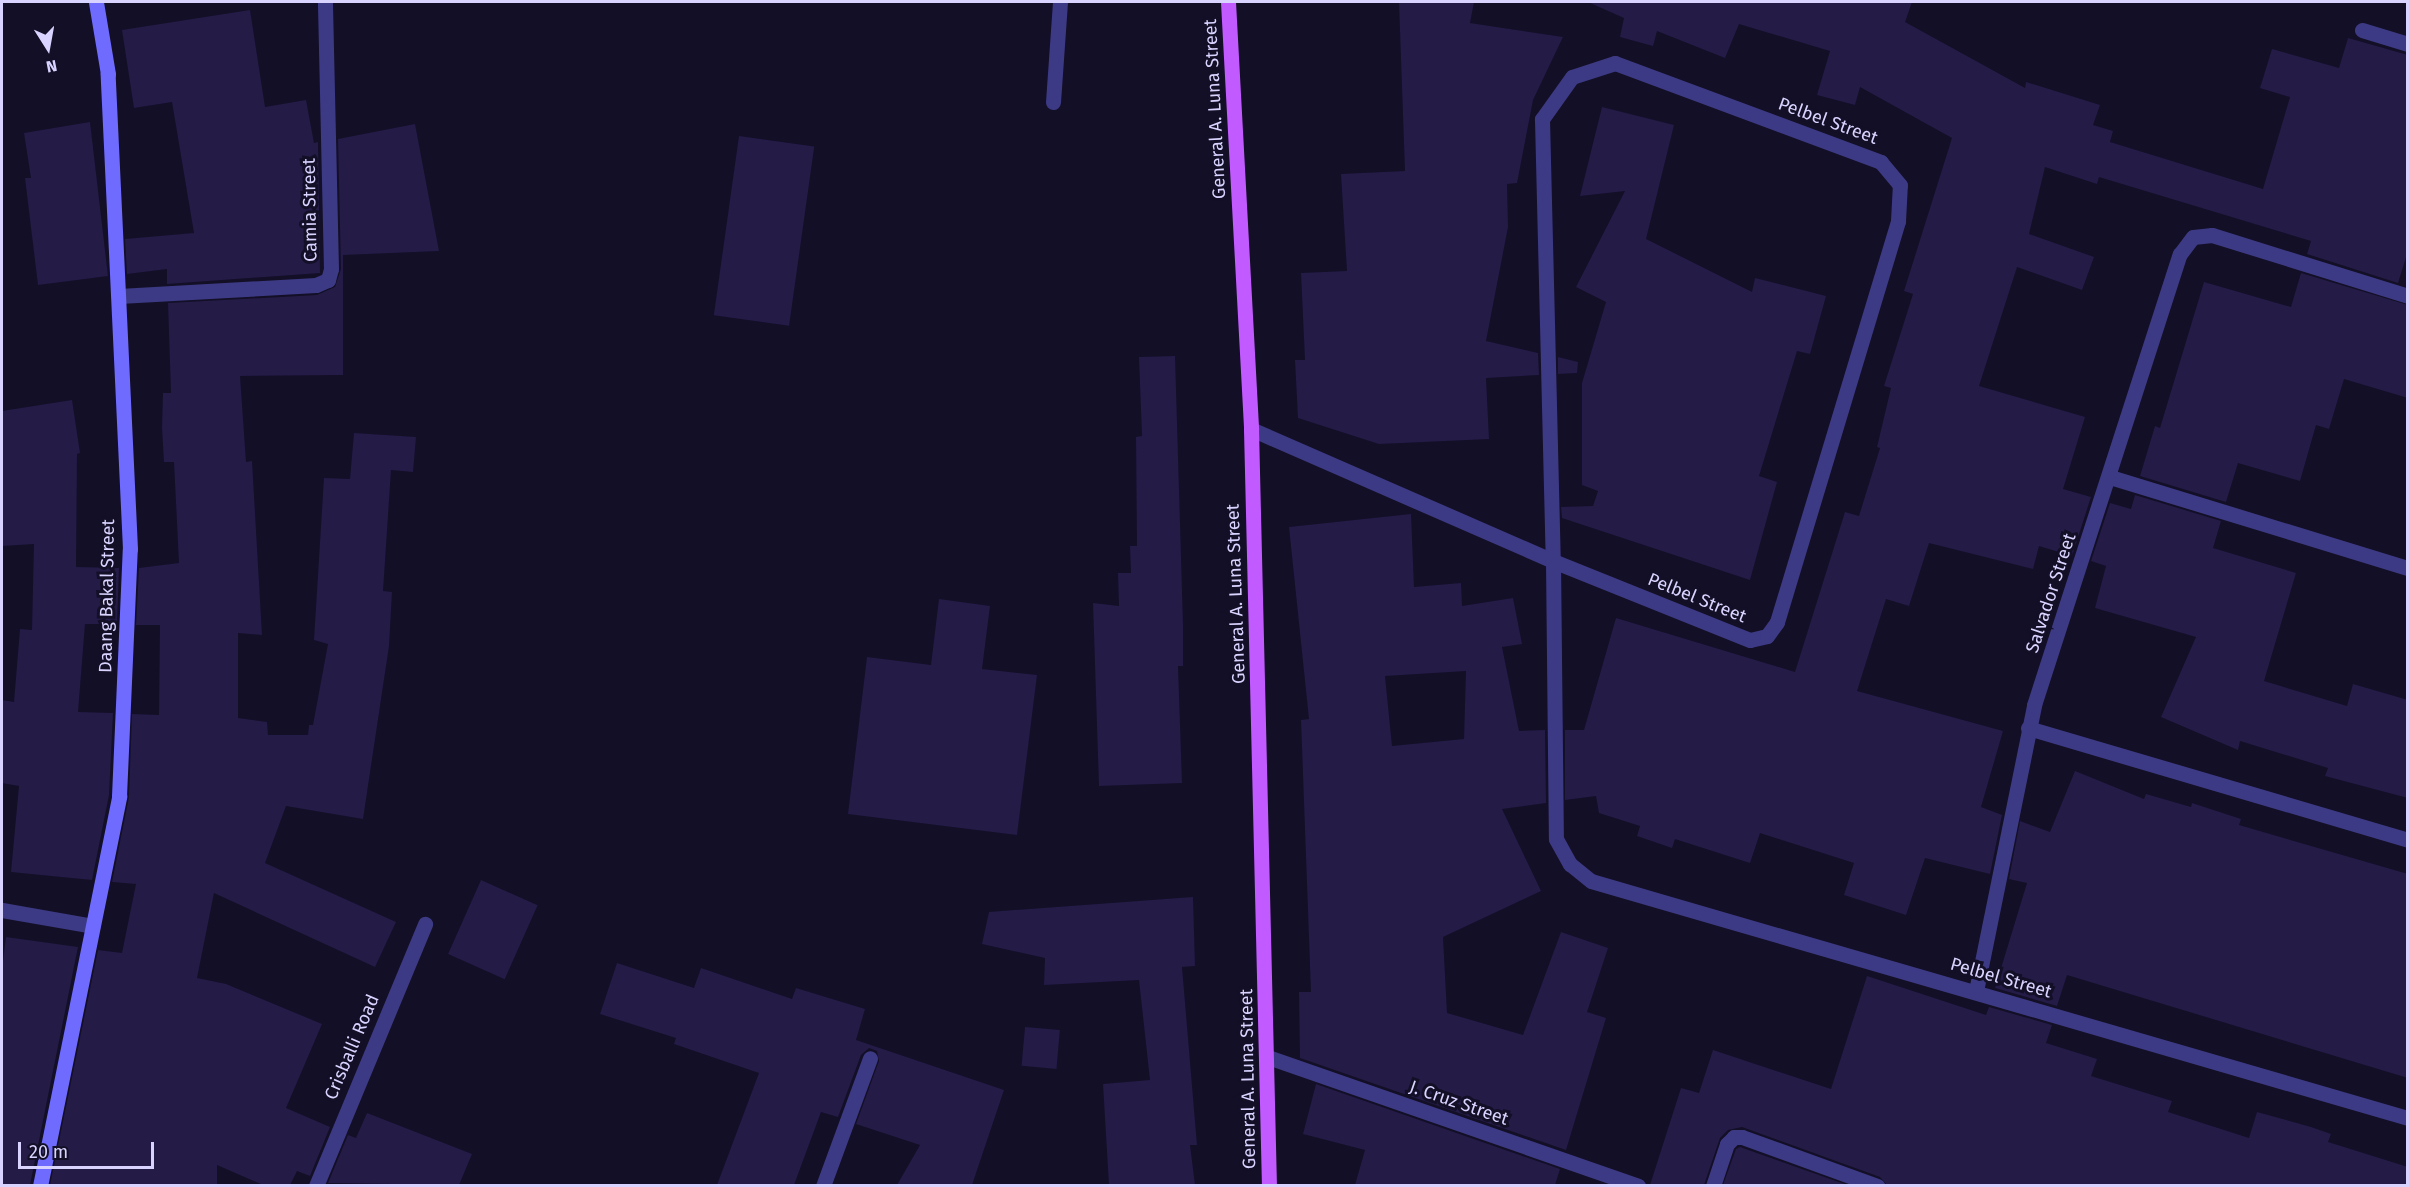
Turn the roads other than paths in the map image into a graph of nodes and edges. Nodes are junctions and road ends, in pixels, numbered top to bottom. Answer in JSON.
{"nodes":[{"id":1,"x":96,"y":2,"type":"edge"},
{"id":2,"x":325,"y":2,"type":"edge"},
{"id":3,"x":1060,"y":2,"type":"edge"},
{"id":4,"x":1228,"y":2,"type":"edge"},
{"id":5,"x":2362,"y":30,"type":"dead end"},
{"id":6,"x":2408,"y":44,"type":"edge"},
{"id":7,"x":1053,"y":102,"type":"dead end"},
{"id":8,"x":119,"y":296,"type":"junction"},
{"id":9,"x":2408,"y":296,"type":"edge"},
{"id":10,"x":1251,"y":429,"type":"junction"},
{"id":11,"x":2110,"y":477,"type":"junction"},
{"id":12,"x":1553,"y":561,"type":"junction"},
{"id":13,"x":2408,"y":568,"type":"edge"},
{"id":14,"x":2028,"y":728,"type":"junction"},
{"id":15,"x":2408,"y":840,"type":"edge"},
{"id":16,"x":2,"y":910,"type":"edge"},
{"id":17,"x":425,"y":924,"type":"dead end"},
{"id":18,"x":93,"y":926,"type":"junction"},
{"id":19,"x":1976,"y":991,"type":"junction"},
{"id":20,"x":1268,"y":1056,"type":"junction"},
{"id":21,"x":870,"y":1058,"type":"dead end"},
{"id":22,"x":2408,"y":1118,"type":"edge"},
{"id":23,"x":40,"y":1185,"type":"edge"},
{"id":24,"x":316,"y":1185,"type":"edge"},
{"id":25,"x":823,"y":1185,"type":"edge"},
{"id":26,"x":1269,"y":1185,"type":"edge"},
{"id":27,"x":1638,"y":1185,"type":"edge"},
{"id":28,"x":1713,"y":1185,"type":"edge"},
{"id":29,"x":1877,"y":1185,"type":"edge"}],
"edges":[{"from":1,"to":8,"type":"street","name":"Daang Bakal Street"},
{"from":2,"to":8,"type":"street","name":"Camia Street"},
{"from":3,"to":7,"type":"street"},
{"from":4,"to":10,"type":"main road","name":"General A. Luna Street"},
{"from":5,"to":6,"type":"street"},
{"from":8,"to":18,"type":"street","name":"Daang Bakal Street"},
{"from":9,"to":11,"type":"street","name":"Salvador Street"},
{"from":10,"to":12,"type":"street","name":"Pelbel Street"},
{"from":10,"to":20,"type":"main road","name":"General A. Luna Street"},
{"from":11,"to":13,"type":"street"},
{"from":11,"to":14,"type":"street","name":"Salvador Street"},
{"from":12,"to":12,"type":"street","name":"Pelbel Street"},
{"from":12,"to":19,"type":"street","name":"Pelbel Street"},
{"from":14,"to":15,"type":"street"},
{"from":14,"to":19,"type":"street","name":"Salvador Street"},
{"from":16,"to":18,"type":"street"},
{"from":17,"to":24,"type":"street","name":"Crisballi Road"},
{"from":18,"to":23,"type":"street","name":"Daang Bakal Street"},
{"from":19,"to":22,"type":"street","name":"Pelbel Street"},
{"from":20,"to":26,"type":"main road","name":"General A. Luna Street"},
{"from":20,"to":27,"type":"street","name":"J. Cruz Street"},
{"from":21,"to":25,"type":"street"},
{"from":28,"to":29,"type":"street"}]}
